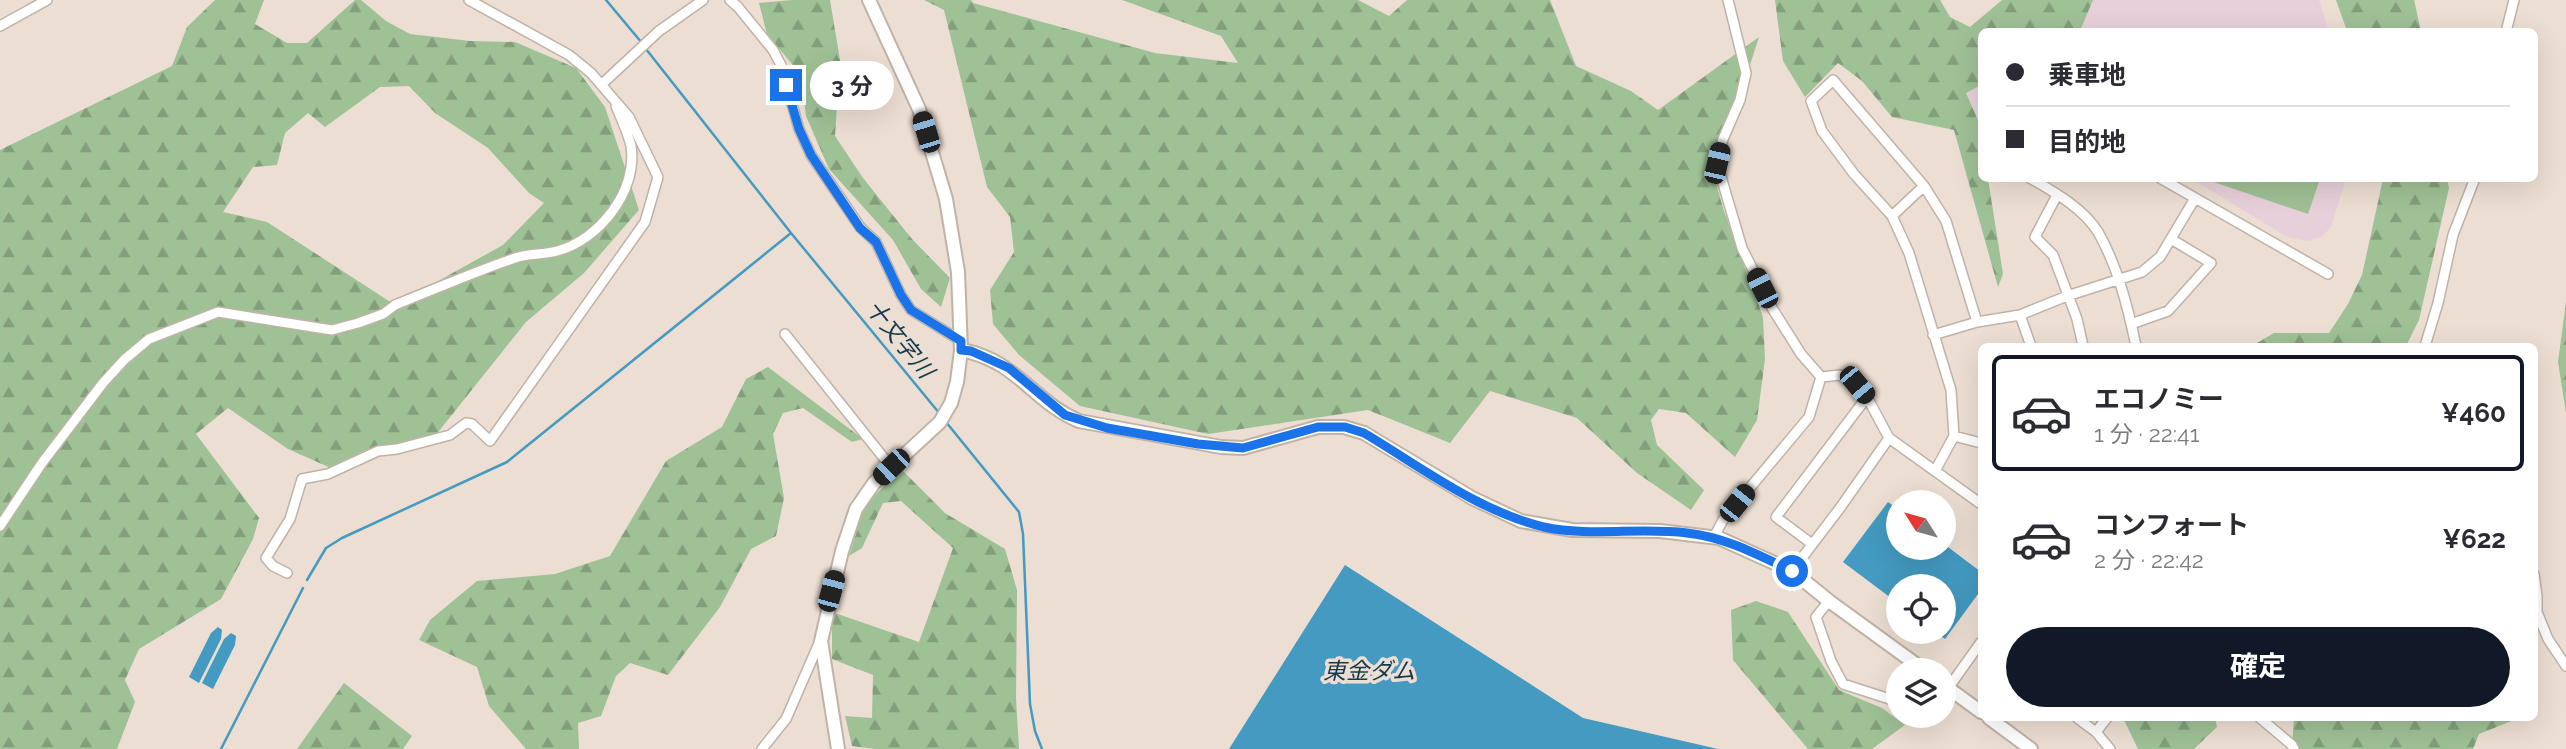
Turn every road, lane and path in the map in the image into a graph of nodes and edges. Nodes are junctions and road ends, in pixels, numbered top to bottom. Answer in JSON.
{"nodes":[{"id":1,"x":47,"y":0,"type":"edge"},
{"id":2,"x":469,"y":0,"type":"edge"},
{"id":3,"x":703,"y":0,"type":"edge"},
{"id":4,"x":730,"y":0,"type":"edge"},
{"id":5,"x":747,"y":0,"type":"edge"},
{"id":6,"x":869,"y":0,"type":"edge"},
{"id":7,"x":1728,"y":0,"type":"edge"},
{"id":8,"x":2514,"y":0,"type":"edge"},
{"id":9,"x":738,"y":7,"type":"junction"},
{"id":10,"x":0,"y":26,"type":"edge"},
{"id":11,"x":2507,"y":28,"type":"edge"},
{"id":12,"x":602,"y":84,"type":"junction"},
{"id":13,"x":614,"y":100,"type":"junction"},
{"id":14,"x":2036,"y":182,"type":"edge"},
{"id":15,"x":2166,"y":182,"type":"edge"},
{"id":16,"x":2473,"y":182,"type":"edge"},
{"id":17,"x":1924,"y":186,"type":"junction"},
{"id":18,"x":2057,"y":195,"type":"junction"},
{"id":19,"x":2194,"y":200,"type":"junction"},
{"id":20,"x":1892,"y":216,"type":"junction"},
{"id":21,"x":2171,"y":239,"type":"junction"},
{"id":22,"x":2328,"y":274,"type":"dead end"},
{"id":23,"x":2118,"y":279,"type":"junction"},
{"id":24,"x":2067,"y":296,"type":"junction"},
{"id":25,"x":2020,"y":316,"type":"junction"},
{"id":26,"x":1977,"y":322,"type":"junction"},
{"id":27,"x":2132,"y":324,"type":"junction"},
{"id":28,"x":785,"y":334,"type":"dead end"},
{"id":29,"x":1933,"y":335,"type":"junction"},
{"id":30,"x":2030,"y":343,"type":"edge"},
{"id":31,"x":2082,"y":343,"type":"edge"},
{"id":32,"x":2135,"y":343,"type":"edge"},
{"id":33,"x":2425,"y":343,"type":"edge"},
{"id":34,"x":961,"y":346,"type":"junction"},
{"id":35,"x":1821,"y":377,"type":"junction"},
{"id":36,"x":1867,"y":397,"type":"junction"},
{"id":37,"x":1954,"y":436,"type":"junction"},
{"id":38,"x":1889,"y":438,"type":"junction"},
{"id":39,"x":1978,"y":442,"type":"edge"},
{"id":40,"x":891,"y":467,"type":"junction"},
{"id":41,"x":1935,"y":471,"type":"junction"},
{"id":42,"x":1978,"y":503,"type":"edge"},
{"id":43,"x":0,"y":526,"type":"edge"},
{"id":44,"x":1714,"y":537,"type":"junction"},
{"id":45,"x":1812,"y":544,"type":"junction"},
{"id":46,"x":1792,"y":571,"type":"junction"},
{"id":47,"x":288,"y":573,"type":"dead end"},
{"id":48,"x":1829,"y":601,"type":"junction"},
{"id":49,"x":2538,"y":614,"type":"edge"},
{"id":50,"x":821,"y":640,"type":"junction"},
{"id":51,"x":1978,"y":649,"type":"edge"},
{"id":52,"x":1907,"y":658,"type":"edge"},
{"id":53,"x":2566,"y":666,"type":"edge"},
{"id":54,"x":1956,"y":677,"type":"edge"},
{"id":55,"x":1956,"y":696,"type":"edge"},
{"id":56,"x":1886,"y":698,"type":"edge"},
{"id":57,"x":1978,"y":710,"type":"edge"},
{"id":58,"x":1993,"y":721,"type":"edge"},
{"id":59,"x":2081,"y":721,"type":"edge"},
{"id":60,"x":2104,"y":721,"type":"edge"},
{"id":61,"x":2263,"y":721,"type":"edge"},
{"id":62,"x":2096,"y":732,"type":"junction"},
{"id":63,"x":762,"y":749,"type":"edge"},
{"id":64,"x":838,"y":749,"type":"edge"},
{"id":65,"x":2031,"y":749,"type":"edge"},
{"id":66,"x":2110,"y":749,"type":"edge"},
{"id":67,"x":2294,"y":749,"type":"edge"}],
"edges":[{"from":1,"to":10,"type":"street"},
{"from":2,"to":12,"type":"street"},
{"from":3,"to":12,"type":"street"},
{"from":4,"to":9,"type":"street"},
{"from":5,"to":9,"type":"street"},
{"from":6,"to":34,"type":"street"},
{"from":7,"to":35,"type":"street"},
{"from":8,"to":11,"type":"street"},
{"from":9,"to":34,"type":"street"},
{"from":12,"to":13,"type":"street"},
{"from":13,"to":43,"type":"street"},
{"from":13,"to":47,"type":"street"},
{"from":14,"to":18,"type":"street"},
{"from":15,"to":19,"type":"street"},
{"from":16,"to":33,"type":"street"},
{"from":17,"to":20,"type":"street"},
{"from":17,"to":20,"type":"street"},
{"from":17,"to":26,"type":"street"},
{"from":18,"to":23,"type":"street"},
{"from":18,"to":24,"type":"street"},
{"from":19,"to":21,"type":"street"},
{"from":19,"to":22,"type":"street"},
{"from":20,"to":29,"type":"street"},
{"from":21,"to":23,"type":"street"},
{"from":21,"to":27,"type":"street"},
{"from":23,"to":24,"type":"street"},
{"from":23,"to":27,"type":"street"},
{"from":24,"to":25,"type":"street"},
{"from":24,"to":31,"type":"street"},
{"from":25,"to":26,"type":"street"},
{"from":25,"to":30,"type":"street"},
{"from":26,"to":29,"type":"street"},
{"from":27,"to":32,"type":"street"},
{"from":28,"to":40,"type":"street"},
{"from":29,"to":37,"type":"street"},
{"from":34,"to":40,"type":"street"},
{"from":34,"to":44,"type":"street"},
{"from":35,"to":36,"type":"street"},
{"from":35,"to":44,"type":"street"},
{"from":36,"to":38,"type":"street"},
{"from":36,"to":45,"type":"street"},
{"from":37,"to":39,"type":"street"},
{"from":37,"to":41,"type":"street"},
{"from":38,"to":41,"type":"street"},
{"from":38,"to":45,"type":"street"},
{"from":40,"to":50,"type":"street"},
{"from":41,"to":42,"type":"street"},
{"from":44,"to":46,"type":"street"},
{"from":45,"to":46,"type":"street"},
{"from":46,"to":48,"type":"street"},
{"from":48,"to":52,"type":"street"},
{"from":48,"to":56,"type":"street"},
{"from":49,"to":53,"type":"street"},
{"from":50,"to":63,"type":"street"},
{"from":50,"to":64,"type":"street"},
{"from":51,"to":54,"type":"street"},
{"from":55,"to":57,"type":"street"},
{"from":58,"to":65,"type":"street"},
{"from":59,"to":62,"type":"street"},
{"from":60,"to":62,"type":"street"},
{"from":61,"to":67,"type":"street"},
{"from":62,"to":66,"type":"street"}]}
